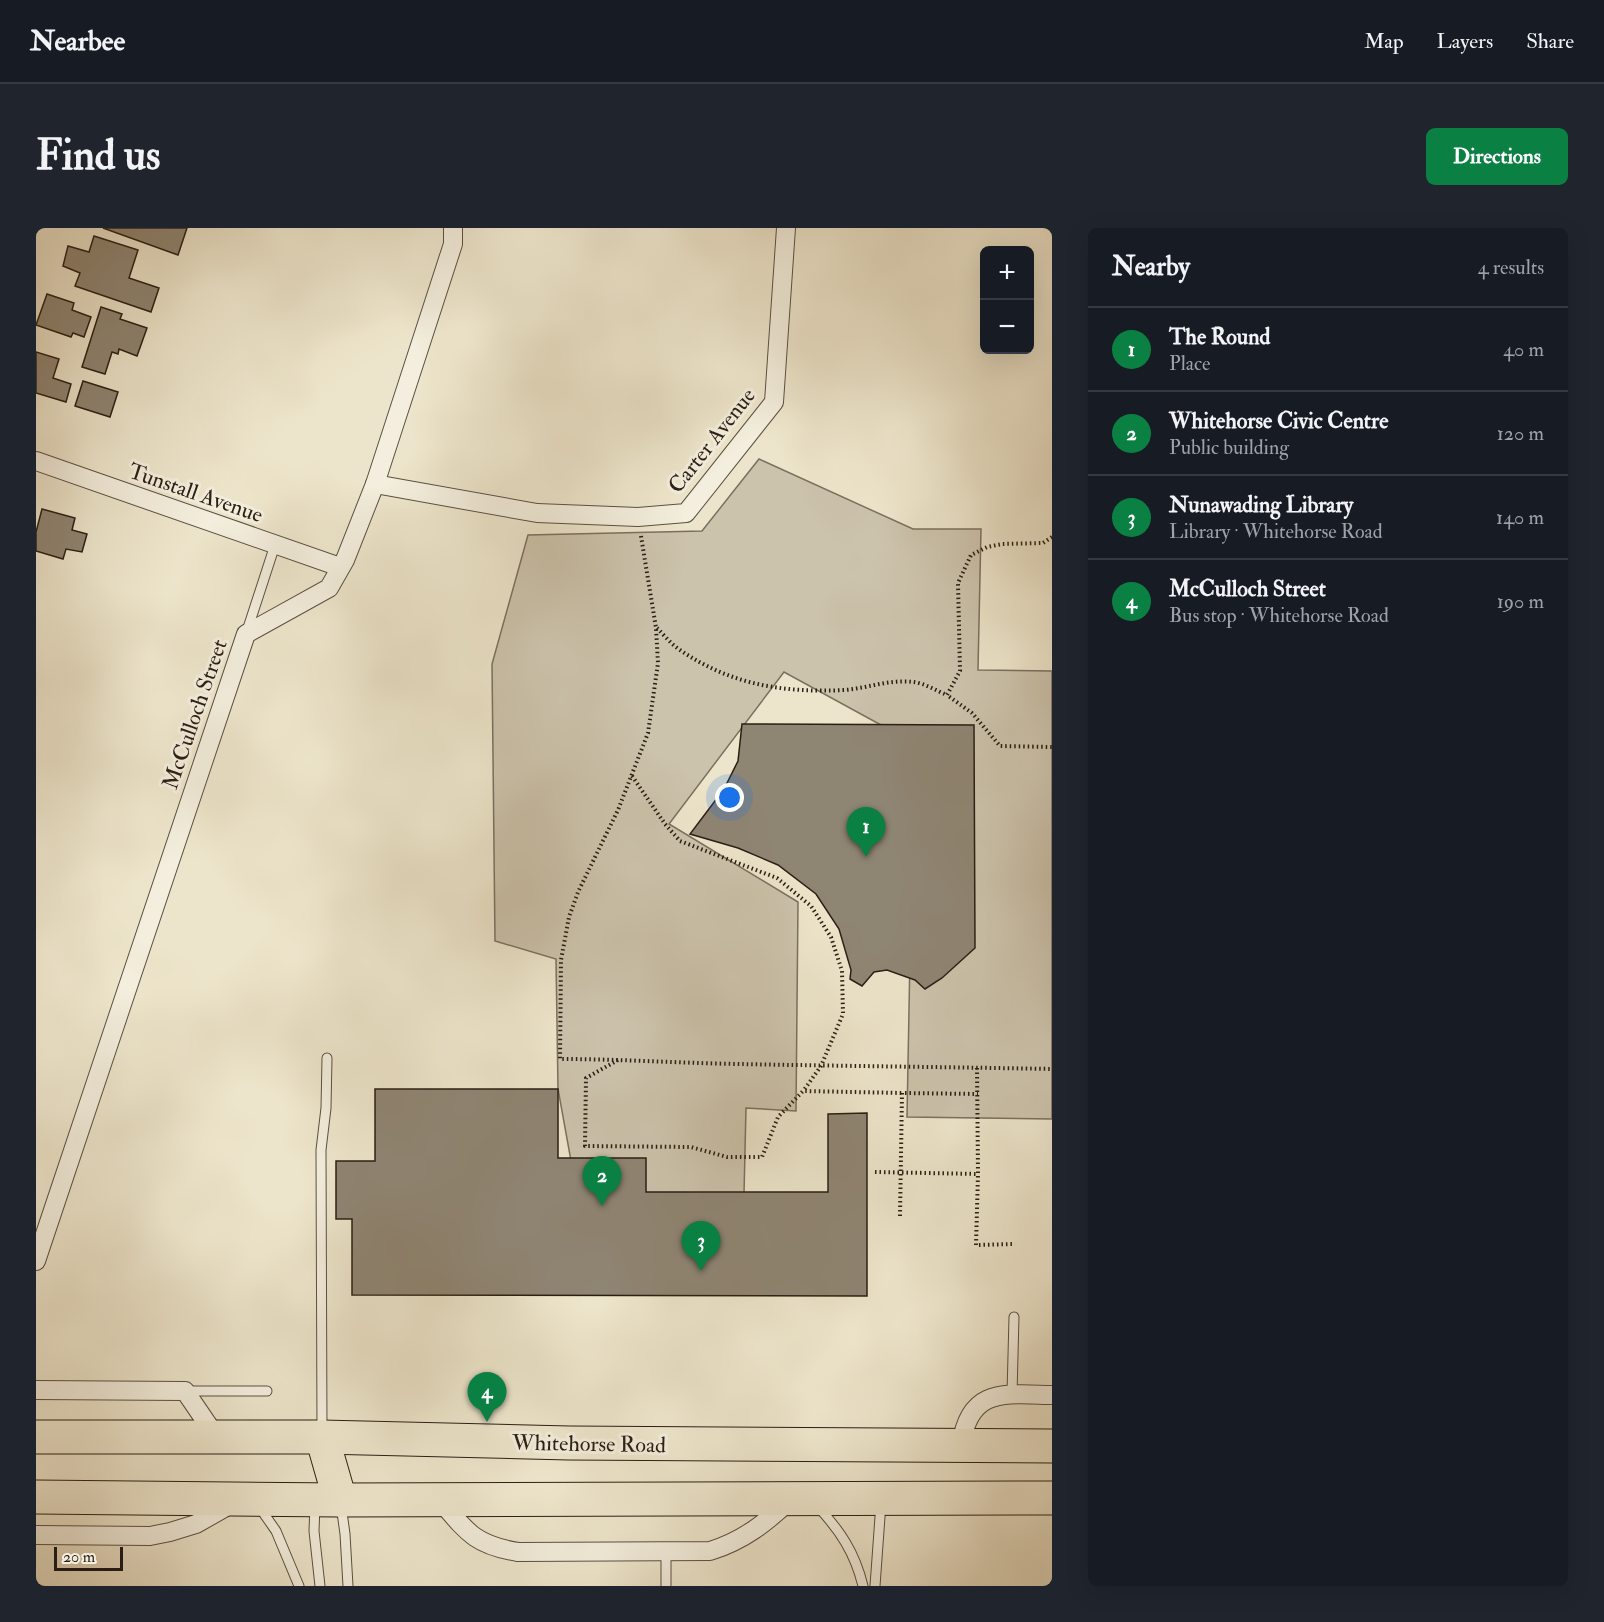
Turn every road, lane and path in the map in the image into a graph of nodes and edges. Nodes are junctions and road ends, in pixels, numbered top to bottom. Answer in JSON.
{"nodes":[{"id":1,"x":453,"y":228,"type":"edge"},
{"id":2,"x":786,"y":228,"type":"edge"},
{"id":3,"x":36,"y":461,"type":"edge"},
{"id":4,"x":375,"y":484,"type":"junction"},
{"id":5,"x":638,"y":517,"type":"junction"},
{"id":6,"x":1052,"y":537,"type":"edge"},
{"id":7,"x":275,"y":545,"type":"junction"},
{"id":8,"x":340,"y":567,"type":"junction"},
{"id":9,"x":656,"y":628,"type":"junction"},
{"id":10,"x":246,"y":634,"type":"junction"},
{"id":11,"x":947,"y":695,"type":"junction"},
{"id":12,"x":1052,"y":747,"type":"edge"},
{"id":13,"x":632,"y":775,"type":"junction"},
{"id":14,"x":327,"y":1058,"type":"dead end"},
{"id":15,"x":620,"y":1059,"type":"junction"},
{"id":16,"x":821,"y":1066,"type":"junction"},
{"id":17,"x":977,"y":1068,"type":"junction"},
{"id":18,"x":1052,"y":1069,"type":"edge"},
{"id":19,"x":803,"y":1090,"type":"junction"},
{"id":20,"x":902,"y":1093,"type":"junction"},
{"id":21,"x":978,"y":1094,"type":"junction"},
{"id":22,"x":875,"y":1172,"type":"dead end"},
{"id":23,"x":901,"y":1172,"type":"junction"},
{"id":24,"x":978,"y":1174,"type":"junction"},
{"id":25,"x":900,"y":1216,"type":"dead end"},
{"id":26,"x":1015,"y":1244,"type":"dead end"},
{"id":27,"x":36,"y":1261,"type":"edge"},
{"id":28,"x":1014,"y":1317,"type":"dead end"},
{"id":29,"x":36,"y":1390,"type":"edge"},
{"id":30,"x":267,"y":1391,"type":"dead end"},
{"id":31,"x":185,"y":1392,"type":"junction"},
{"id":32,"x":1012,"y":1394,"type":"junction"},
{"id":33,"x":1052,"y":1395,"type":"edge"},
{"id":34,"x":36,"y":1437,"type":"edge"},
{"id":35,"x":322,"y":1437,"type":"junction"},
{"id":36,"x":217,"y":1438,"type":"junction"},
{"id":37,"x":881,"y":1445,"type":"junction"},
{"id":38,"x":961,"y":1446,"type":"junction"},
{"id":39,"x":1052,"y":1446,"type":"edge"},
{"id":40,"x":36,"y":1497,"type":"edge"},
{"id":41,"x":801,"y":1497,"type":"junction"},
{"id":42,"x":881,"y":1497,"type":"junction"},
{"id":43,"x":968,"y":1498,"type":"junction"},
{"id":44,"x":1052,"y":1498,"type":"edge"},
{"id":45,"x":247,"y":1499,"type":"junction"},
{"id":46,"x":328,"y":1499,"type":"junction"},
{"id":47,"x":439,"y":1499,"type":"junction"},
{"id":48,"x":36,"y":1535,"type":"edge"},
{"id":49,"x":666,"y":1552,"type":"junction"},
{"id":50,"x":298,"y":1586,"type":"edge"},
{"id":51,"x":320,"y":1586,"type":"edge"},
{"id":52,"x":348,"y":1586,"type":"edge"},
{"id":53,"x":666,"y":1586,"type":"edge"},
{"id":54,"x":863,"y":1586,"type":"edge"},
{"id":55,"x":875,"y":1586,"type":"edge"}],
"edges":[{"from":1,"to":4,"type":"street","name":"McCulloch Street"},
{"from":2,"to":5,"type":"street","name":"Carter Avenue"},
{"from":3,"to":7,"type":"street","name":"Tunstall Avenue"},
{"from":4,"to":5,"type":"street","name":"Carter Avenue"},
{"from":4,"to":8,"type":"street","name":"McCulloch Street"},
{"from":5,"to":9,"type":"path"},
{"from":6,"to":11,"type":"path"},
{"from":7,"to":8,"type":"street","name":"Tunstall Avenue"},
{"from":7,"to":10,"type":"lane"},
{"from":8,"to":10,"type":"street","name":"McCulloch Street"},
{"from":9,"to":11,"type":"path"},
{"from":9,"to":13,"type":"path"},
{"from":10,"to":27,"type":"street","name":"McCulloch Street"},
{"from":11,"to":12,"type":"path"},
{"from":13,"to":15,"type":"path"},
{"from":13,"to":16,"type":"path"},
{"from":14,"to":35,"type":"lane"},
{"from":15,"to":16,"type":"path"},
{"from":15,"to":19,"type":"path"},
{"from":16,"to":17,"type":"path"},
{"from":16,"to":19,"type":"path"},
{"from":17,"to":18,"type":"path"},
{"from":17,"to":21,"type":"path"},
{"from":19,"to":20,"type":"path"},
{"from":20,"to":21,"type":"path"},
{"from":20,"to":23,"type":"path"},
{"from":21,"to":24,"type":"path"},
{"from":22,"to":23,"type":"path"},
{"from":23,"to":24,"type":"path"},
{"from":23,"to":25,"type":"path"},
{"from":24,"to":26,"type":"path"},
{"from":28,"to":32,"type":"lane"},
{"from":29,"to":31,"type":"street"},
{"from":30,"to":31,"type":"lane"},
{"from":31,"to":36,"type":"street"},
{"from":32,"to":33,"type":"street"},
{"from":32,"to":38,"type":"street"},
{"from":34,"to":36,"type":"highway","name":"Whitehorse Road"},
{"from":35,"to":36,"type":"highway","name":"Whitehorse Road"},
{"from":35,"to":37,"type":"highway","name":"Whitehorse Road"},
{"from":35,"to":46,"type":"highway"},
{"from":37,"to":38,"type":"highway","name":"Whitehorse Road"},
{"from":37,"to":42,"type":"highway"},
{"from":38,"to":39,"type":"highway","name":"Whitehorse Road"},
{"from":38,"to":43,"type":"highway"},
{"from":40,"to":45,"type":"highway"},
{"from":41,"to":42,"type":"highway"},
{"from":41,"to":47,"type":"highway"},
{"from":41,"to":49,"type":"street"},
{"from":41,"to":54,"type":"lane"},
{"from":42,"to":43,"type":"highway"},
{"from":42,"to":55,"type":"lane"},
{"from":43,"to":44,"type":"highway"},
{"from":45,"to":46,"type":"highway"},
{"from":45,"to":48,"type":"street"},
{"from":45,"to":50,"type":"lane"},
{"from":46,"to":47,"type":"highway"},
{"from":46,"to":51,"type":"lane"},
{"from":46,"to":52,"type":"lane"},
{"from":47,"to":49,"type":"street"},
{"from":49,"to":53,"type":"lane"}]}
